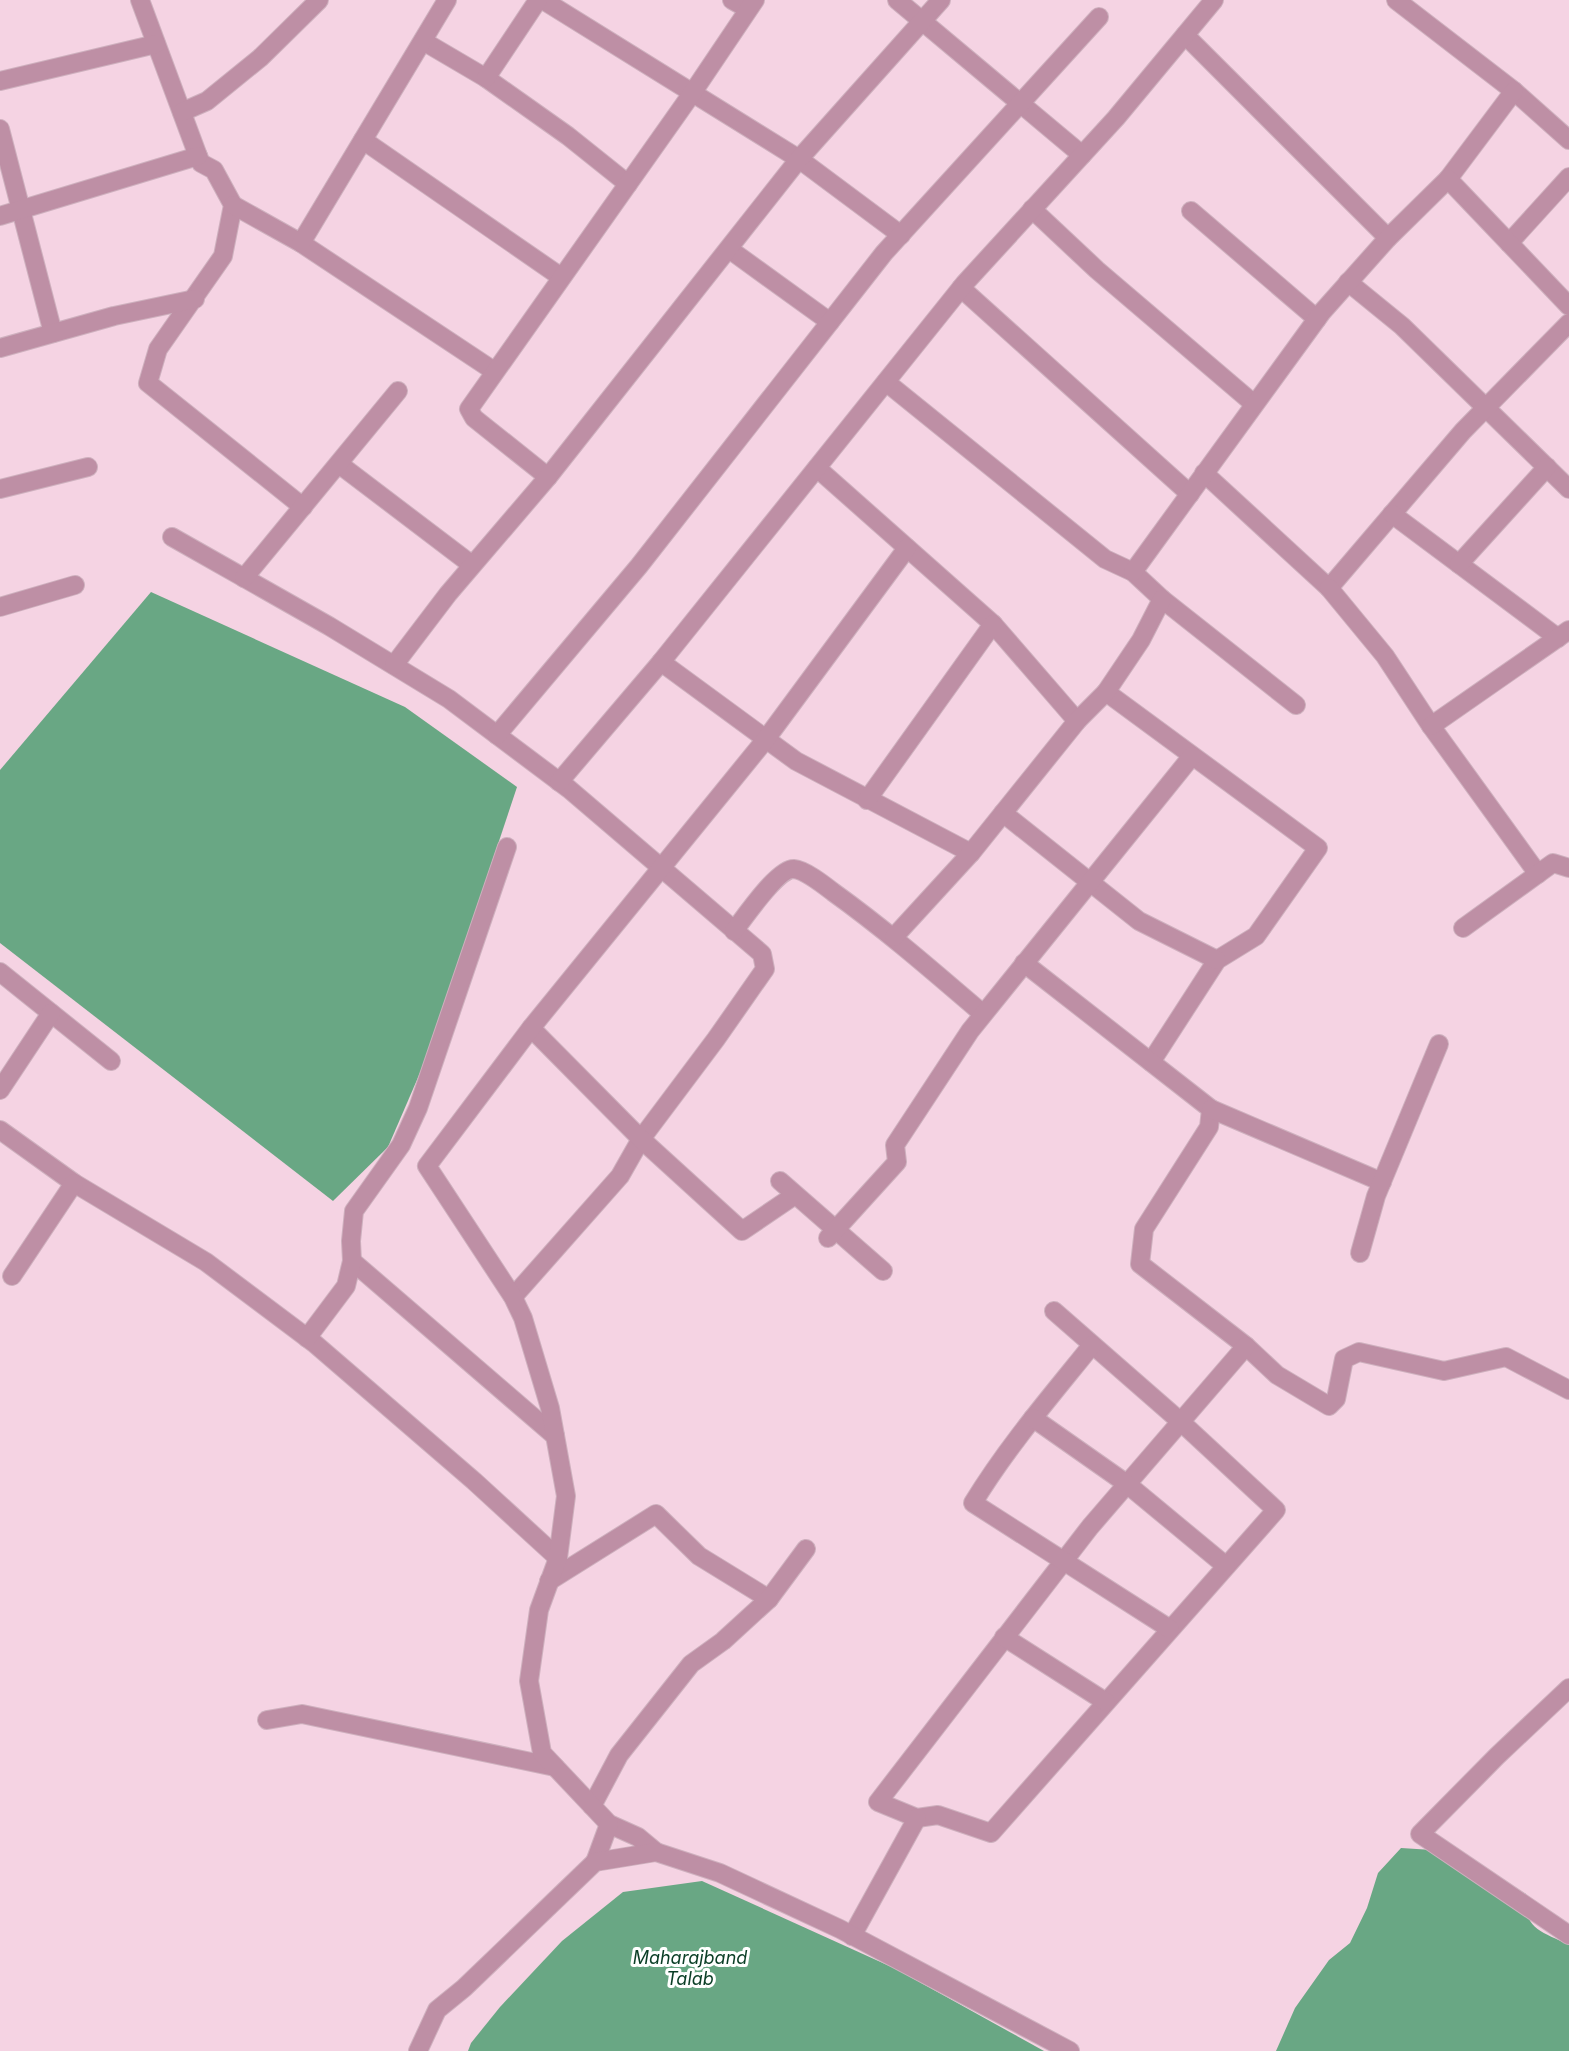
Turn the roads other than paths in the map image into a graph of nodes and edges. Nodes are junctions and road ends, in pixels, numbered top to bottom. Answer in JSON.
{"nodes":[{"id":1,"x":140,"y":0,"type":"edge"},
{"id":2,"x":319,"y":0,"type":"edge"},
{"id":3,"x":447,"y":0,"type":"edge"},
{"id":4,"x":538,"y":0,"type":"edge"},
{"id":5,"x":543,"y":0,"type":"edge"},
{"id":6,"x":732,"y":0,"type":"edge"},
{"id":7,"x":897,"y":0,"type":"edge"},
{"id":8,"x":941,"y":0,"type":"edge"},
{"id":9,"x":1214,"y":0,"type":"edge"},
{"id":10,"x":1396,"y":0,"type":"edge"},
{"id":11,"x":752,"y":5,"type":"edge"},
{"id":12,"x":1099,"y":17,"type":"dead end"},
{"id":13,"x":922,"y":20,"type":"junction"},
{"id":14,"x":1185,"y":35,"type":"junction"},
{"id":15,"x":423,"y":41,"type":"junction"},
{"id":16,"x":156,"y":44,"type":"junction"},
{"id":17,"x":486,"y":78,"type":"junction"},
{"id":18,"x":0,"y":81,"type":"edge"},
{"id":19,"x":1514,"y":91,"type":"junction"},
{"id":20,"x":693,"y":92,"type":"junction"},
{"id":21,"x":1021,"y":103,"type":"junction"},
{"id":22,"x":182,"y":112,"type":"junction"},
{"id":23,"x":0,"y":129,"type":"edge"},
{"id":24,"x":363,"y":140,"type":"junction"},
{"id":25,"x":1569,"y":140,"type":"edge"},
{"id":26,"x":1082,"y":155,"type":"junction"},
{"id":27,"x":198,"y":156,"type":"junction"},
{"id":28,"x":799,"y":159,"type":"junction"},
{"id":29,"x":1569,"y":177,"type":"edge"},
{"id":30,"x":1448,"y":179,"type":"junction"},
{"id":31,"x":628,"y":184,"type":"junction"},
{"id":32,"x":232,"y":205,"type":"junction"},
{"id":33,"x":21,"y":209,"type":"junction"},
{"id":34,"x":1032,"y":209,"type":"junction"},
{"id":35,"x":1191,"y":210,"type":"dead end"},
{"id":36,"x":0,"y":216,"type":"edge"},
{"id":37,"x":901,"y":235,"type":"junction"},
{"id":38,"x":1388,"y":238,"type":"junction"},
{"id":39,"x":301,"y":243,"type":"junction"},
{"id":40,"x":1509,"y":243,"type":"junction"},
{"id":41,"x":729,"y":249,"type":"junction"},
{"id":42,"x":561,"y":277,"type":"junction"},
{"id":43,"x":1348,"y":282,"type":"junction"},
{"id":44,"x":961,"y":288,"type":"junction"},
{"id":45,"x":195,"y":299,"type":"junction"},
{"id":46,"x":1569,"y":306,"type":"edge"},
{"id":47,"x":1317,"y":319,"type":"junction"},
{"id":48,"x":830,"y":322,"type":"junction"},
{"id":49,"x":1569,"y":323,"type":"edge"},
{"id":50,"x":53,"y":333,"type":"junction"},
{"id":51,"x":0,"y":348,"type":"edge"},
{"id":52,"x":494,"y":371,"type":"junction"},
{"id":53,"x":886,"y":382,"type":"junction"},
{"id":54,"x":398,"y":392,"type":"dead end"},
{"id":55,"x":1254,"y":404,"type":"junction"},
{"id":56,"x":1486,"y":408,"type":"junction"},
{"id":57,"x":339,"y":464,"type":"junction"},
{"id":58,"x":88,"y":467,"type":"dead end"},
{"id":59,"x":1547,"y":467,"type":"junction"},
{"id":60,"x":817,"y":468,"type":"junction"},
{"id":61,"x":1204,"y":473,"type":"junction"},
{"id":62,"x":548,"y":477,"type":"junction"},
{"id":63,"x":0,"y":489,"type":"edge"},
{"id":64,"x":1569,"y":489,"type":"edge"},
{"id":65,"x":1190,"y":494,"type":"junction"},
{"id":66,"x":303,"y":507,"type":"junction"},
{"id":67,"x":1392,"y":514,"type":"junction"},
{"id":68,"x":172,"y":537,"type":"dead end"},
{"id":69,"x":908,"y":548,"type":"junction"},
{"id":70,"x":1459,"y":564,"type":"junction"},
{"id":71,"x":472,"y":566,"type":"junction"},
{"id":72,"x":1133,"y":572,"type":"junction"},
{"id":73,"x":244,"y":578,"type":"junction"},
{"id":74,"x":75,"y":585,"type":"dead end"},
{"id":75,"x":1329,"y":588,"type":"junction"},
{"id":76,"x":1162,"y":599,"type":"junction"},
{"id":77,"x":0,"y":607,"type":"edge"},
{"id":78,"x":993,"y":624,"type":"junction"},
{"id":79,"x":1564,"y":634,"type":"edge"},
{"id":80,"x":661,"y":662,"type":"junction"},
{"id":81,"x":394,"y":665,"type":"junction"},
{"id":82,"x":1106,"y":692,"type":"junction"},
{"id":83,"x":1296,"y":705,"type":"dead end"},
{"id":84,"x":1077,"y":721,"type":"junction"},
{"id":85,"x":1431,"y":726,"type":"junction"},
{"id":86,"x":497,"y":735,"type":"junction"},
{"id":87,"x":766,"y":739,"type":"junction"},
{"id":88,"x":1192,"y":756,"type":"junction"},
{"id":89,"x":559,"y":782,"type":"junction"},
{"id":90,"x":867,"y":800,"type":"junction"},
{"id":91,"x":1003,"y":813,"type":"junction"},
{"id":92,"x":507,"y":847,"type":"dead end"},
{"id":93,"x":971,"y":853,"type":"junction"},
{"id":94,"x":661,"y":868,"type":"junction"},
{"id":95,"x":1569,"y":868,"type":"edge"},
{"id":96,"x":1538,"y":874,"type":"junction"},
{"id":97,"x":1090,"y":881,"type":"junction"},
{"id":98,"x":1463,"y":928,"type":"dead end"},
{"id":99,"x":734,"y":931,"type":"junction"},
{"id":100,"x":894,"y":937,"type":"junction"},
{"id":101,"x":1217,"y":960,"type":"junction"},
{"id":102,"x":1024,"y":963,"type":"junction"},
{"id":103,"x":0,"y":972,"type":"edge"},
{"id":104,"x":51,"y":1013,"type":"junction"},
{"id":105,"x":983,"y":1014,"type":"junction"},
{"id":106,"x":531,"y":1028,"type":"junction"},
{"id":107,"x":1439,"y":1044,"type":"dead end"},
{"id":108,"x":111,"y":1061,"type":"dead end"},
{"id":109,"x":1151,"y":1062,"type":"junction"},
{"id":110,"x":0,"y":1090,"type":"edge"},
{"id":111,"x":1211,"y":1109,"type":"junction"},
{"id":112,"x":0,"y":1130,"type":"edge"},
{"id":113,"x":641,"y":1139,"type":"junction"},
{"id":114,"x":780,"y":1181,"type":"dead end"},
{"id":115,"x":1382,"y":1182,"type":"junction"},
{"id":116,"x":74,"y":1183,"type":"junction"},
{"id":117,"x":795,"y":1195,"type":"junction"},
{"id":118,"x":832,"y":1233,"type":"junction"},
{"id":119,"x":1360,"y":1253,"type":"dead end"},
{"id":120,"x":352,"y":1261,"type":"junction"},
{"id":121,"x":883,"y":1271,"type":"dead end"},
{"id":122,"x":12,"y":1276,"type":"dead end"},
{"id":123,"x":513,"y":1297,"type":"junction"},
{"id":124,"x":1054,"y":1311,"type":"dead end"},
{"id":125,"x":307,"y":1338,"type":"junction"},
{"id":126,"x":1092,"y":1345,"type":"junction"},
{"id":127,"x":1246,"y":1346,"type":"junction"},
{"id":128,"x":1569,"y":1390,"type":"edge"},
{"id":129,"x":1033,"y":1418,"type":"junction"},
{"id":130,"x":1181,"y":1422,"type":"junction"},
{"id":131,"x":555,"y":1436,"type":"junction"},
{"id":132,"x":1127,"y":1484,"type":"junction"},
{"id":133,"x":806,"y":1549,"type":"dead end"},
{"id":134,"x":558,"y":1558,"type":"junction"},
{"id":135,"x":1063,"y":1562,"type":"junction"},
{"id":136,"x":1226,"y":1566,"type":"junction"},
{"id":137,"x":549,"y":1581,"type":"junction"},
{"id":138,"x":769,"y":1599,"type":"junction"},
{"id":139,"x":1170,"y":1629,"type":"junction"},
{"id":140,"x":1004,"y":1637,"type":"junction"},
{"id":141,"x":1569,"y":1688,"type":"edge"},
{"id":142,"x":1106,"y":1702,"type":"junction"},
{"id":143,"x":267,"y":1720,"type":"dead end"},
{"id":144,"x":555,"y":1767,"type":"junction"},
{"id":145,"x":592,"y":1806,"type":"junction"},
{"id":146,"x":917,"y":1818,"type":"junction"},
{"id":147,"x":609,"y":1824,"type":"junction"},
{"id":148,"x":656,"y":1852,"type":"junction"},
{"id":149,"x":595,"y":1862,"type":"junction"},
{"id":150,"x":1569,"y":1935,"type":"edge"},
{"id":151,"x":852,"y":1936,"type":"junction"},
{"id":152,"x":418,"y":2051,"type":"edge"},
{"id":153,"x":1070,"y":2051,"type":"edge"}],
"edges":[{"from":1,"to":16,"type":"street"},
{"from":2,"to":22,"type":"street"},
{"from":3,"to":15,"type":"street"},
{"from":4,"to":17,"type":"street"},
{"from":5,"to":20,"type":"street"},
{"from":6,"to":11,"type":"street"},
{"from":7,"to":13,"type":"street"},
{"from":8,"to":13,"type":"street"},
{"from":9,"to":14,"type":"street"},
{"from":10,"to":19,"type":"street"},
{"from":11,"to":20,"type":"street"},
{"from":12,"to":21,"type":"street"},
{"from":13,"to":21,"type":"street"},
{"from":13,"to":28,"type":"street"},
{"from":14,"to":26,"type":"street"},
{"from":14,"to":38,"type":"street"},
{"from":15,"to":17,"type":"street"},
{"from":15,"to":24,"type":"street"},
{"from":16,"to":18,"type":"street"},
{"from":16,"to":22,"type":"street"},
{"from":17,"to":31,"type":"street"},
{"from":19,"to":25,"type":"street"},
{"from":19,"to":30,"type":"street"},
{"from":20,"to":28,"type":"street"},
{"from":20,"to":31,"type":"street"},
{"from":21,"to":26,"type":"street"},
{"from":21,"to":37,"type":"street"},
{"from":22,"to":27,"type":"street"},
{"from":23,"to":33,"type":"street"},
{"from":24,"to":39,"type":"street"},
{"from":24,"to":42,"type":"street"},
{"from":26,"to":34,"type":"street"},
{"from":27,"to":32,"type":"street"},
{"from":27,"to":33,"type":"street"},
{"from":28,"to":37,"type":"street"},
{"from":28,"to":41,"type":"street"},
{"from":29,"to":40,"type":"street"},
{"from":30,"to":38,"type":"street"},
{"from":30,"to":40,"type":"street"},
{"from":31,"to":42,"type":"street"},
{"from":32,"to":39,"type":"street"},
{"from":32,"to":45,"type":"street"},
{"from":33,"to":36,"type":"street"},
{"from":33,"to":50,"type":"street"},
{"from":34,"to":44,"type":"street"},
{"from":34,"to":55,"type":"street"},
{"from":35,"to":47,"type":"street"},
{"from":37,"to":48,"type":"street"},
{"from":38,"to":43,"type":"street"},
{"from":39,"to":52,"type":"street"},
{"from":40,"to":46,"type":"street"},
{"from":41,"to":48,"type":"street"},
{"from":41,"to":62,"type":"street"},
{"from":42,"to":52,"type":"street"},
{"from":43,"to":47,"type":"street"},
{"from":43,"to":56,"type":"street"},
{"from":44,"to":53,"type":"street"},
{"from":44,"to":65,"type":"street"},
{"from":45,"to":50,"type":"street"},
{"from":45,"to":66,"type":"street"},
{"from":47,"to":55,"type":"street"},
{"from":48,"to":86,"type":"street"},
{"from":49,"to":56,"type":"street"},
{"from":50,"to":51,"type":"street"},
{"from":52,"to":62,"type":"street"},
{"from":53,"to":60,"type":"street"},
{"from":53,"to":72,"type":"street"},
{"from":54,"to":57,"type":"street"},
{"from":55,"to":61,"type":"street"},
{"from":56,"to":59,"type":"street"},
{"from":56,"to":67,"type":"street"},
{"from":57,"to":66,"type":"street"},
{"from":57,"to":71,"type":"street"},
{"from":58,"to":63,"type":"street"},
{"from":59,"to":64,"type":"street"},
{"from":59,"to":70,"type":"street"},
{"from":60,"to":69,"type":"street"},
{"from":60,"to":80,"type":"street"},
{"from":61,"to":65,"type":"street"},
{"from":61,"to":75,"type":"street"},
{"from":62,"to":71,"type":"street"},
{"from":65,"to":72,"type":"street"},
{"from":66,"to":73,"type":"street"},
{"from":67,"to":70,"type":"street"},
{"from":67,"to":75,"type":"street"},
{"from":68,"to":73,"type":"street"},
{"from":69,"to":78,"type":"street"},
{"from":69,"to":87,"type":"street"},
{"from":70,"to":79,"type":"street"},
{"from":71,"to":81,"type":"street"},
{"from":72,"to":76,"type":"street"},
{"from":73,"to":81,"type":"street"},
{"from":74,"to":77,"type":"street"},
{"from":75,"to":85,"type":"street"},
{"from":76,"to":82,"type":"street"},
{"from":76,"to":83,"type":"street"},
{"from":78,"to":84,"type":"street"},
{"from":78,"to":90,"type":"street"},
{"from":79,"to":85,"type":"street"},
{"from":80,"to":87,"type":"street"},
{"from":80,"to":89,"type":"street"},
{"from":81,"to":86,"type":"street"},
{"from":82,"to":84,"type":"street"},
{"from":82,"to":88,"type":"street"},
{"from":84,"to":91,"type":"street"},
{"from":85,"to":96,"type":"street"},
{"from":86,"to":89,"type":"street"},
{"from":87,"to":90,"type":"street"},
{"from":87,"to":94,"type":"street"},
{"from":88,"to":97,"type":"street"},
{"from":88,"to":101,"type":"street"},
{"from":89,"to":94,"type":"street"},
{"from":90,"to":93,"type":"street"},
{"from":91,"to":93,"type":"street"},
{"from":91,"to":97,"type":"street"},
{"from":92,"to":120,"type":"street"},
{"from":93,"to":100,"type":"street"},
{"from":94,"to":99,"type":"street"},
{"from":94,"to":106,"type":"street"},
{"from":95,"to":96,"type":"street"},
{"from":96,"to":98,"type":"street"},
{"from":97,"to":101,"type":"street"},
{"from":97,"to":102,"type":"street"},
{"from":99,"to":100,"type":"street"},
{"from":99,"to":113,"type":"street"},
{"from":100,"to":105,"type":"street"},
{"from":101,"to":109,"type":"street"},
{"from":102,"to":105,"type":"street"},
{"from":102,"to":109,"type":"street"},
{"from":103,"to":104,"type":"street"},
{"from":104,"to":108,"type":"street"},
{"from":104,"to":110,"type":"street"},
{"from":105,"to":118,"type":"street"},
{"from":106,"to":113,"type":"street"},
{"from":106,"to":123,"type":"street"},
{"from":107,"to":115,"type":"street"},
{"from":109,"to":111,"type":"street"},
{"from":111,"to":115,"type":"street"},
{"from":111,"to":127,"type":"street"},
{"from":112,"to":116,"type":"street"},
{"from":113,"to":117,"type":"street"},
{"from":113,"to":123,"type":"street"},
{"from":114,"to":117,"type":"street"},
{"from":115,"to":119,"type":"street"},
{"from":116,"to":122,"type":"street"},
{"from":116,"to":125,"type":"street"},
{"from":117,"to":118,"type":"street"},
{"from":118,"to":121,"type":"street"},
{"from":120,"to":125,"type":"street"},
{"from":120,"to":131,"type":"street"},
{"from":123,"to":131,"type":"street"},
{"from":124,"to":126,"type":"street"},
{"from":125,"to":134,"type":"street"},
{"from":126,"to":129,"type":"street"},
{"from":126,"to":130,"type":"street"},
{"from":127,"to":128,"type":"street"},
{"from":127,"to":130,"type":"street"},
{"from":129,"to":132,"type":"street"},
{"from":129,"to":135,"type":"street"},
{"from":130,"to":132,"type":"street"},
{"from":130,"to":136,"type":"street"},
{"from":131,"to":134,"type":"street"},
{"from":132,"to":135,"type":"street"},
{"from":132,"to":136,"type":"street"},
{"from":133,"to":138,"type":"street"},
{"from":134,"to":137,"type":"street"},
{"from":135,"to":139,"type":"street"},
{"from":135,"to":140,"type":"street"},
{"from":136,"to":139,"type":"street"},
{"from":137,"to":138,"type":"street"},
{"from":137,"to":144,"type":"street"},
{"from":138,"to":145,"type":"street"},
{"from":139,"to":142,"type":"street"},
{"from":140,"to":142,"type":"street"},
{"from":140,"to":146,"type":"street"},
{"from":141,"to":150,"type":"street"},
{"from":142,"to":146,"type":"street"},
{"from":143,"to":144,"type":"street"},
{"from":144,"to":145,"type":"street"},
{"from":145,"to":147,"type":"street"},
{"from":146,"to":151,"type":"street"},
{"from":147,"to":148,"type":"street"},
{"from":147,"to":149,"type":"street"},
{"from":148,"to":149,"type":"street"},
{"from":148,"to":151,"type":"street"},
{"from":149,"to":152,"type":"street"},
{"from":151,"to":153,"type":"street"}]}
